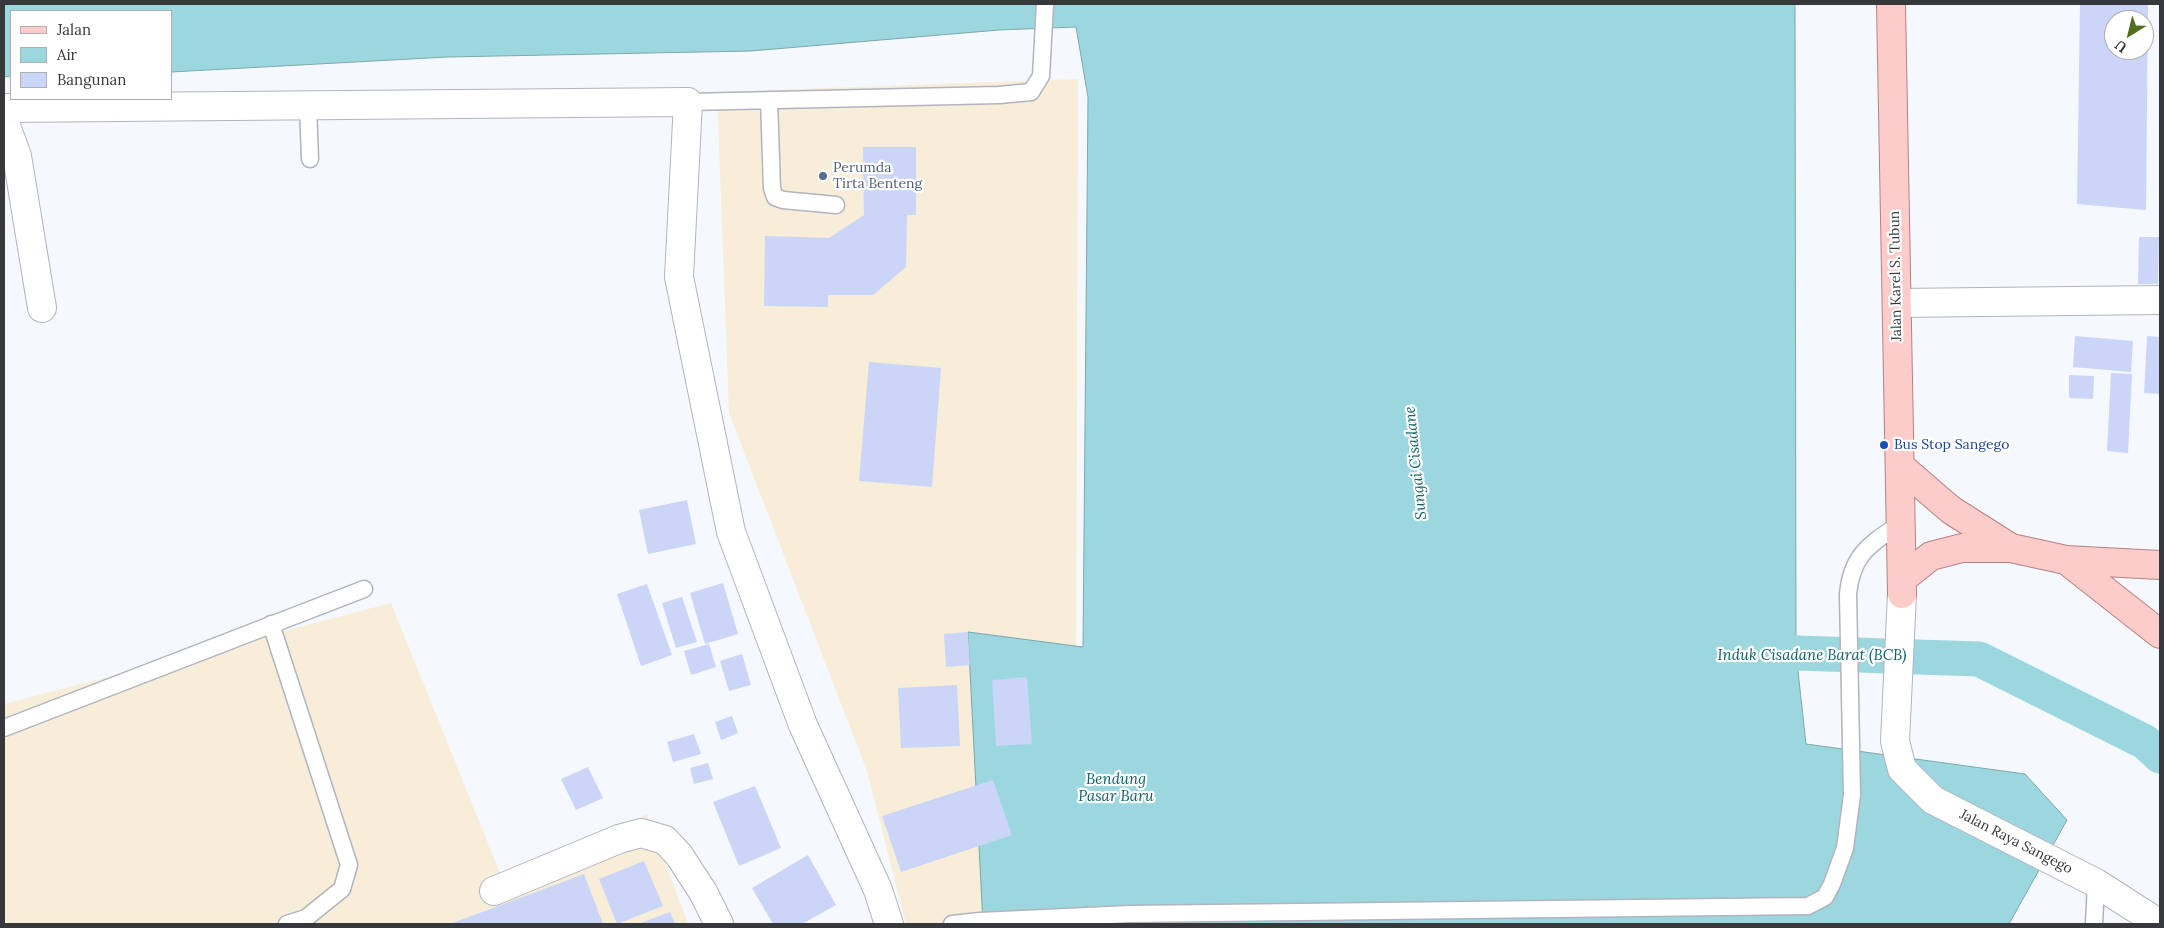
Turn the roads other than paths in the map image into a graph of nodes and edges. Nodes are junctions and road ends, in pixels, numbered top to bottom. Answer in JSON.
{"nodes":[{"id":1,"x":1045,"y":4,"type":"edge"},
{"id":2,"x":1891,"y":4,"type":"edge"},
{"id":3,"x":768,"y":100,"type":"junction"},
{"id":4,"x":688,"y":102,"type":"junction"},
{"id":5,"x":308,"y":106,"type":"junction"},
{"id":6,"x":4,"y":108,"type":"edge"},
{"id":7,"x":4,"y":120,"type":"edge"},
{"id":8,"x":310,"y":159,"type":"dead end"},
{"id":9,"x":836,"y":205,"type":"dead end"},
{"id":10,"x":2160,"y":300,"type":"edge"},
{"id":11,"x":1897,"y":303,"type":"junction"},
{"id":12,"x":42,"y":308,"type":"dead end"},
{"id":13,"x":1900,"y":466,"type":"junction"},
{"id":14,"x":1901,"y":535,"type":"junction"},
{"id":15,"x":2011,"y":548,"type":"junction"},
{"id":16,"x":2066,"y":560,"type":"junction"},
{"id":17,"x":2160,"y":565,"type":"edge"},
{"id":18,"x":1902,"y":586,"type":"junction"},
{"id":19,"x":364,"y":589,"type":"dead end"},
{"id":20,"x":271,"y":624,"type":"junction"},
{"id":21,"x":2160,"y":634,"type":"edge"},
{"id":22,"x":4,"y":728,"type":"edge"},
{"id":23,"x":2096,"y":883,"type":"junction"},
{"id":24,"x":494,"y":891,"type":"dead end"},
{"id":25,"x":287,"y":924,"type":"edge"},
{"id":26,"x":719,"y":924,"type":"edge"},
{"id":27,"x":889,"y":924,"type":"edge"},
{"id":28,"x":952,"y":924,"type":"edge"},
{"id":29,"x":2094,"y":924,"type":"edge"},
{"id":30,"x":2160,"y":924,"type":"edge"}],
"edges":[{"from":1,"to":3,"type":"lane"},
{"from":2,"to":11,"type":"main road","name":"Jalan Karel S. Tubun"},
{"from":3,"to":4,"type":"lane"},
{"from":3,"to":9,"type":"lane"},
{"from":4,"to":5,"type":"street"},
{"from":4,"to":27,"type":"street"},
{"from":5,"to":6,"type":"street"},
{"from":5,"to":8,"type":"lane"},
{"from":7,"to":12,"type":"street"},
{"from":10,"to":11,"type":"street"},
{"from":11,"to":13,"type":"main road","name":"Jalan Karel S. Tubun"},
{"from":13,"to":14,"type":"main road","name":"Jalan Karel S. Tubun"},
{"from":13,"to":15,"type":"main road"},
{"from":14,"to":18,"type":"main road","name":"Jalan Karel S. Tubun"},
{"from":14,"to":28,"type":"lane"},
{"from":15,"to":16,"type":"main road"},
{"from":15,"to":18,"type":"main road"},
{"from":16,"to":17,"type":"main road"},
{"from":16,"to":21,"type":"main road"},
{"from":18,"to":23,"type":"street","name":"Jalan Raya Sangego"},
{"from":19,"to":20,"type":"lane"},
{"from":20,"to":22,"type":"lane"},
{"from":20,"to":25,"type":"lane"},
{"from":23,"to":29,"type":"lane"},
{"from":23,"to":30,"type":"street","name":"Jalan Raya Sangego"},
{"from":24,"to":26,"type":"street"}]}
